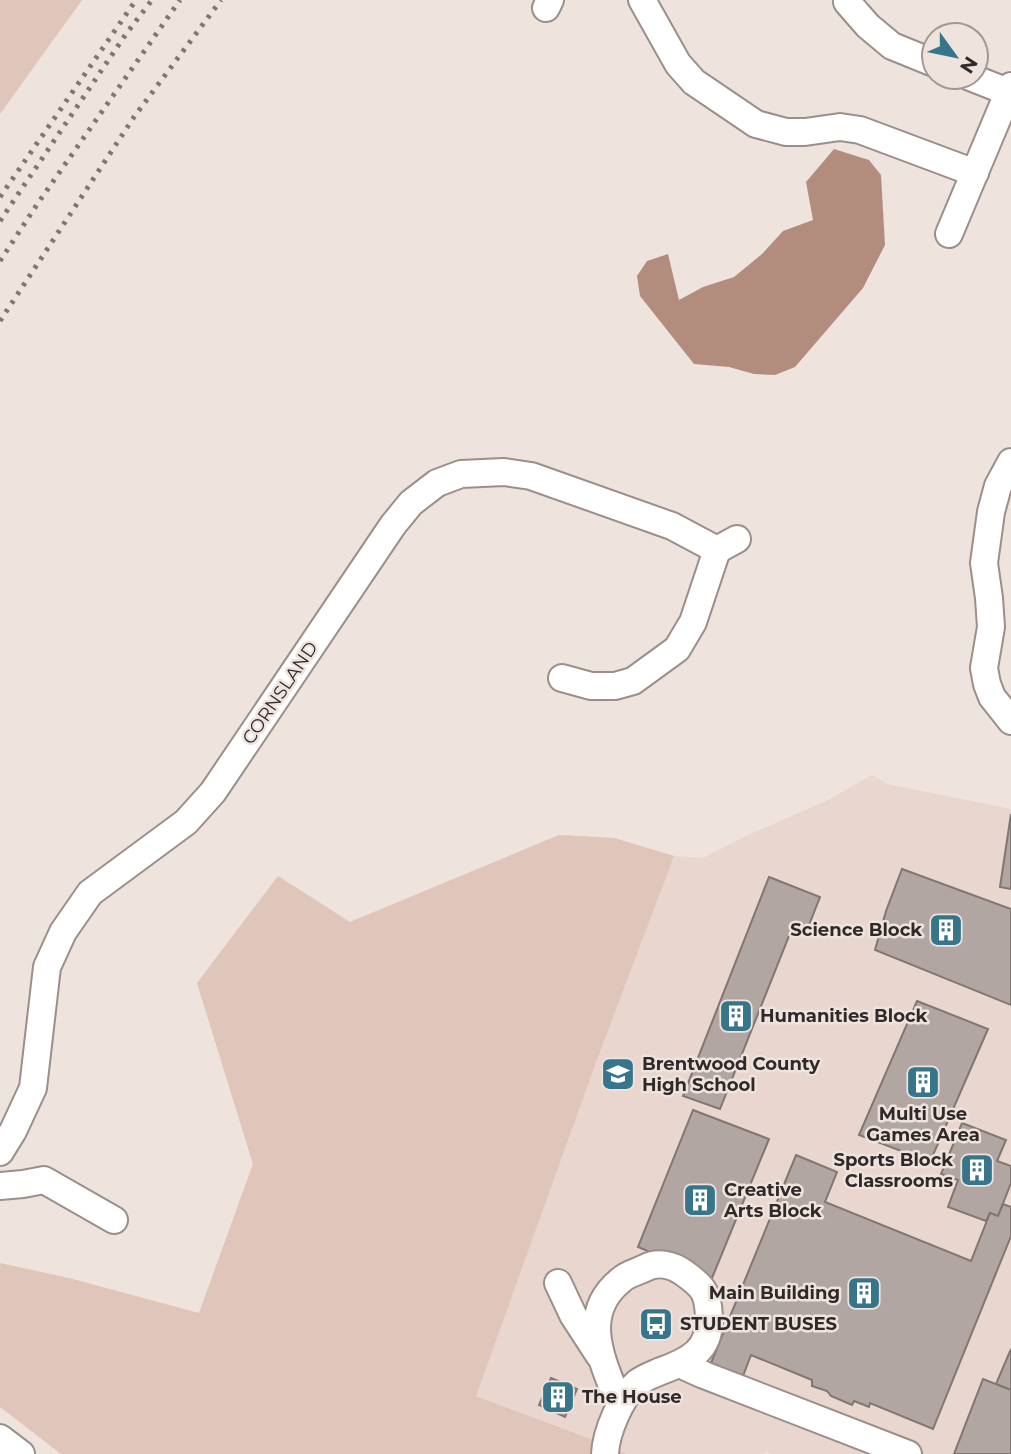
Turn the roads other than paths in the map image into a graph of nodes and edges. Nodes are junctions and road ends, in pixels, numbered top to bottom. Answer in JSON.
{"nodes":[{"id":1,"x":642,"y":0,"type":"edge"},
{"id":2,"x":848,"y":0,"type":"edge"},
{"id":3,"x":920,"y":57,"type":"edge"},
{"id":4,"x":990,"y":83,"type":"edge"},
{"id":5,"x":1010,"y":89,"type":"edge"},
{"id":6,"x":975,"y":173,"type":"junction"},
{"id":7,"x":949,"y":234,"type":"dead end"},
{"id":8,"x":1011,"y":462,"type":"edge"},
{"id":9,"x":562,"y":678,"type":"dead end"},
{"id":10,"x":1011,"y":721,"type":"edge"},
{"id":11,"x":0,"y":1152,"type":"edge"},
{"id":12,"x":0,"y":1186,"type":"edge"},
{"id":13,"x":114,"y":1220,"type":"dead end"},
{"id":14,"x":558,"y":1283,"type":"dead end"},
{"id":15,"x":602,"y":1360,"type":"junction"},
{"id":16,"x":684,"y":1362,"type":"junction"},
{"id":17,"x":620,"y":1406,"type":"junction"},
{"id":18,"x":0,"y":1438,"type":"edge"},
{"id":19,"x":21,"y":1454,"type":"edge"},
{"id":20,"x":605,"y":1454,"type":"edge"},
{"id":21,"x":908,"y":1454,"type":"edge"}],
"edges":[{"from":1,"to":6,"type":"street"},
{"from":2,"to":3,"type":"street"},
{"from":4,"to":5,"type":"street"},
{"from":5,"to":6,"type":"street"},
{"from":6,"to":7,"type":"street"},
{"from":8,"to":10,"type":"street"},
{"from":9,"to":11,"type":"street","name":"CORNSLAND"},
{"from":12,"to":13,"type":"street"},
{"from":14,"to":15,"type":"street"},
{"from":15,"to":16,"type":"street"},
{"from":15,"to":17,"type":"street"},
{"from":16,"to":17,"type":"street"},
{"from":16,"to":21,"type":"street"},
{"from":17,"to":20,"type":"street"},
{"from":18,"to":19,"type":"street"}]}
